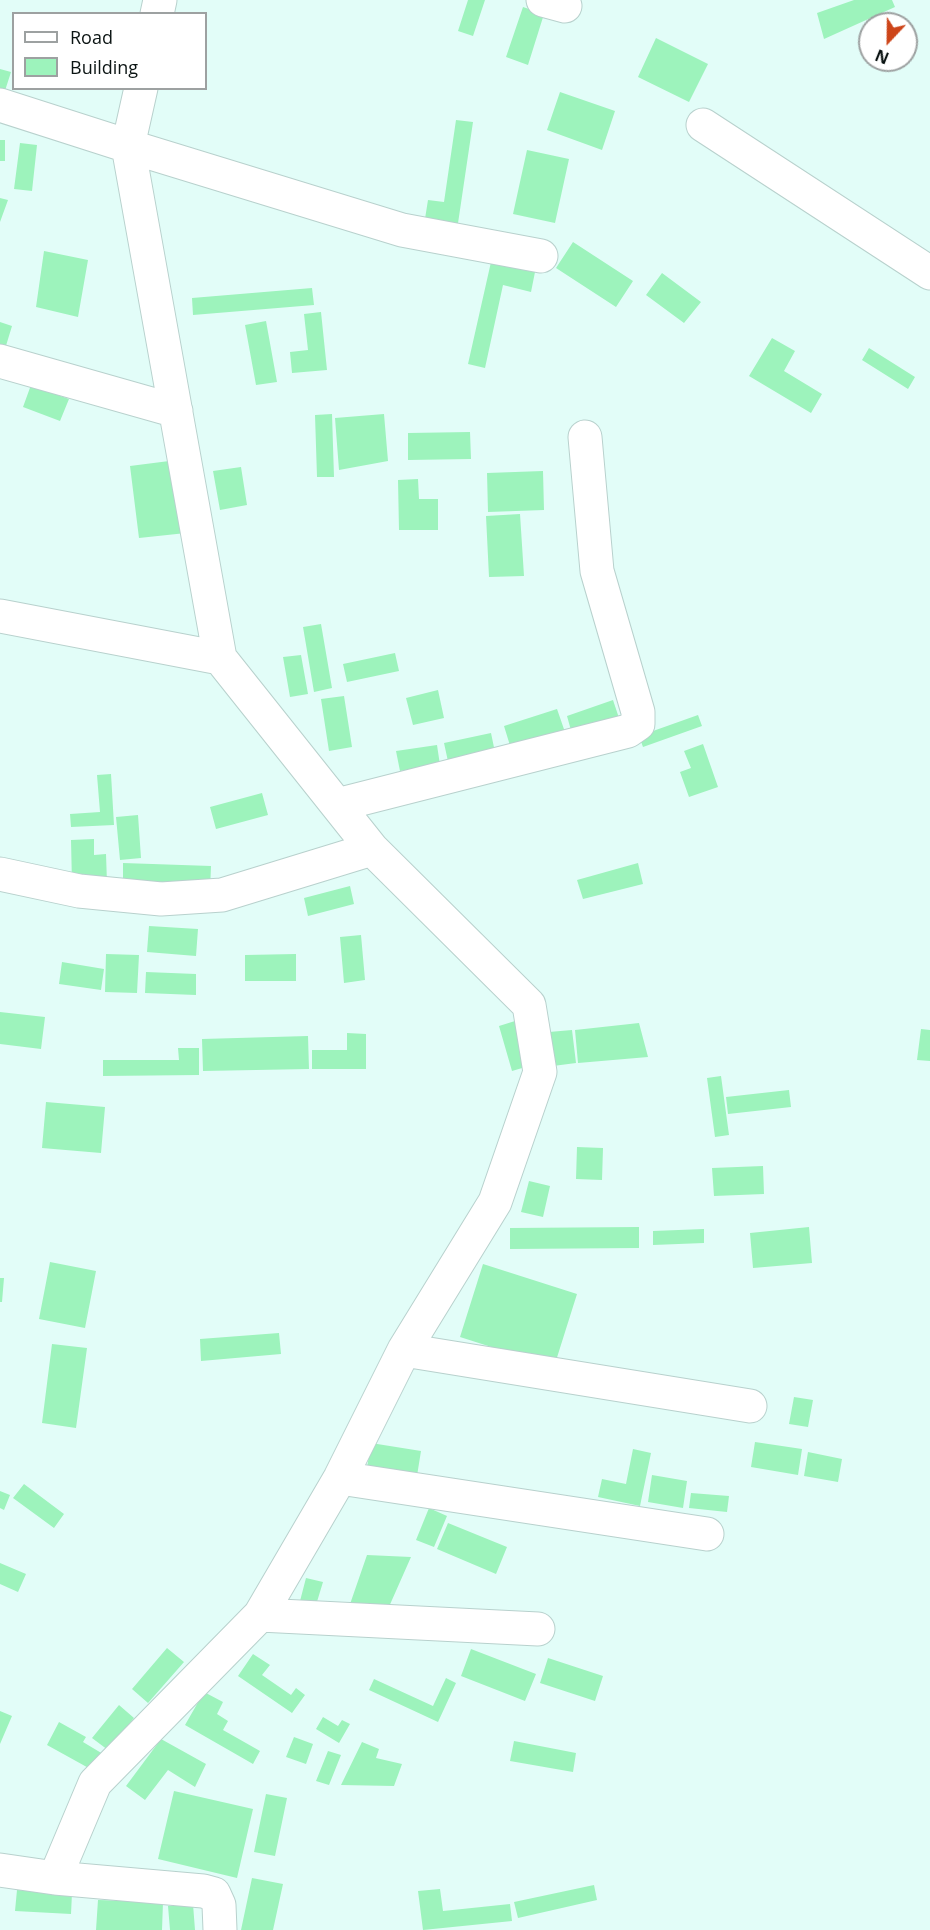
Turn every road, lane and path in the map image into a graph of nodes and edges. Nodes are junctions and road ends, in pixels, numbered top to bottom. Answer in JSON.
{"nodes":[{"id":1,"x":141,"y":90,"type":"edge"},
{"id":2,"x":0,"y":105,"type":"edge"},
{"id":3,"x":704,"y":125,"type":"dead end"},
{"id":4,"x":128,"y":146,"type":"junction"},
{"id":5,"x":541,"y":256,"type":"dead end"},
{"id":6,"x":930,"y":273,"type":"edge"},
{"id":7,"x":0,"y":361,"type":"edge"},
{"id":8,"x":176,"y":411,"type":"junction"},
{"id":9,"x":585,"y":437,"type":"dead end"},
{"id":10,"x":0,"y":616,"type":"edge"},
{"id":11,"x":220,"y":658,"type":"junction"},
{"id":12,"x":337,"y":805,"type":"junction"},
{"id":13,"x":372,"y":849,"type":"junction"},
{"id":14,"x":0,"y":874,"type":"edge"},
{"id":15,"x":404,"y":1350,"type":"junction"},
{"id":16,"x":750,"y":1406,"type":"dead end"},
{"id":17,"x":340,"y":1478,"type":"junction"},
{"id":18,"x":707,"y":1534,"type":"dead end"},
{"id":19,"x":260,"y":1615,"type":"junction"},
{"id":20,"x":538,"y":1629,"type":"dead end"},
{"id":21,"x":0,"y":1870,"type":"edge"},
{"id":22,"x":55,"y":1878,"type":"junction"},
{"id":23,"x":220,"y":1930,"type":"edge"}],
"edges":[{"from":1,"to":4,"type":"street"},
{"from":2,"to":4,"type":"street"},
{"from":3,"to":6,"type":"street"},
{"from":4,"to":5,"type":"street"},
{"from":4,"to":8,"type":"street"},
{"from":7,"to":8,"type":"street"},
{"from":8,"to":11,"type":"street"},
{"from":9,"to":12,"type":"street"},
{"from":10,"to":11,"type":"street"},
{"from":11,"to":12,"type":"street"},
{"from":12,"to":13,"type":"street"},
{"from":13,"to":14,"type":"street"},
{"from":13,"to":15,"type":"street"},
{"from":15,"to":16,"type":"street"},
{"from":15,"to":17,"type":"street"},
{"from":17,"to":18,"type":"street"},
{"from":17,"to":19,"type":"street"},
{"from":19,"to":20,"type":"street"},
{"from":19,"to":22,"type":"street"},
{"from":21,"to":22,"type":"street"},
{"from":22,"to":23,"type":"street"}]}
